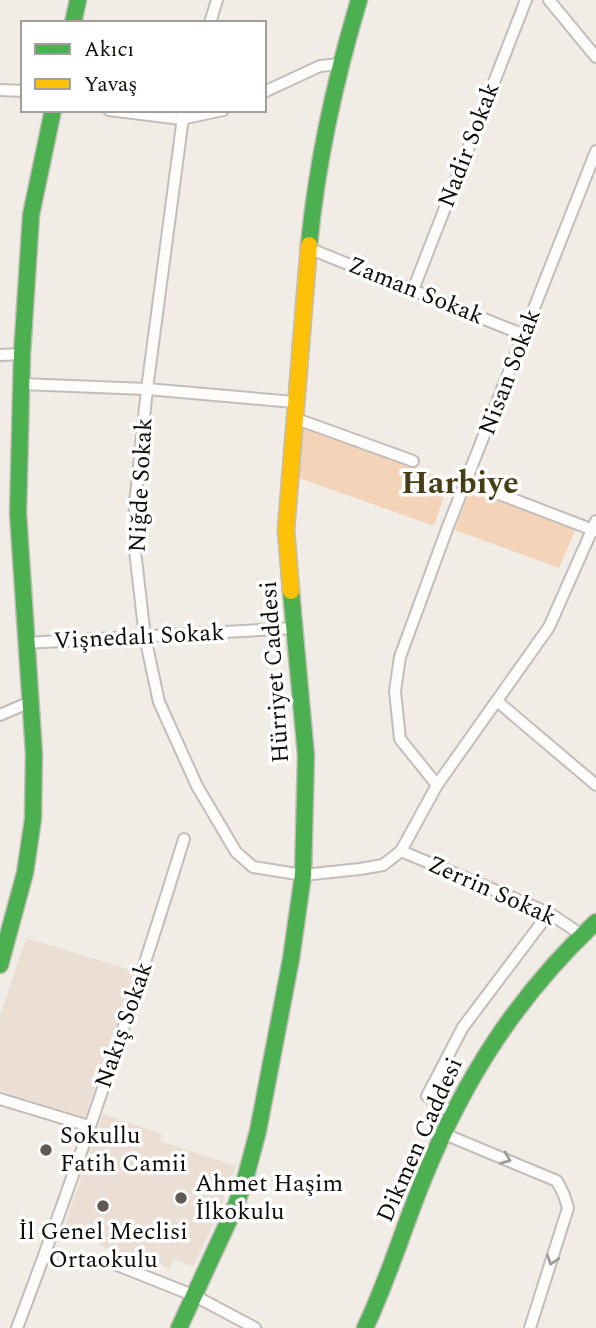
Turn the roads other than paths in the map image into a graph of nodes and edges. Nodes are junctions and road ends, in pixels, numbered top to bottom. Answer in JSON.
{"nodes":[{"id":1,"x":78,"y":0,"type":"edge"},
{"id":2,"x":217,"y":0,"type":"edge"},
{"id":3,"x":359,"y":0,"type":"edge"},
{"id":4,"x":526,"y":0,"type":"edge"},
{"id":5,"x":549,"y":0,"type":"edge"},
{"id":6,"x":73,"y":21,"type":"edge"},
{"id":7,"x":211,"y":21,"type":"edge"},
{"id":8,"x":596,"y":57,"type":"edge"},
{"id":9,"x":340,"y":64,"type":"junction"},
{"id":10,"x":0,"y":90,"type":"edge"},
{"id":11,"x":21,"y":91,"type":"edge"},
{"id":12,"x":266,"y":91,"type":"edge"},
{"id":13,"x":53,"y":112,"type":"edge"},
{"id":14,"x":138,"y":112,"type":"edge"},
{"id":15,"x":207,"y":112,"type":"edge"},
{"id":16,"x":182,"y":115,"type":"edge"},
{"id":17,"x":596,"y":151,"type":"edge"},
{"id":18,"x":308,"y":248,"type":"junction"},
{"id":19,"x":413,"y":290,"type":"junction"},
{"id":20,"x":524,"y":335,"type":"junction"},
{"id":21,"x":22,"y":354,"type":"junction"},
{"id":22,"x":0,"y":355,"type":"edge"},
{"id":23,"x":21,"y":384,"type":"junction"},
{"id":24,"x":147,"y":389,"type":"junction"},
{"id":25,"x":294,"y":410,"type":"junction"},
{"id":26,"x":413,"y":461,"type":"dead end"},
{"id":27,"x":468,"y":482,"type":"junction"},
{"id":28,"x":595,"y":527,"type":"edge"},
{"id":29,"x":295,"y":628,"type":"junction"},
{"id":30,"x":145,"y":638,"type":"junction"},
{"id":31,"x":25,"y":643,"type":"junction"},
{"id":32,"x":497,"y":701,"type":"junction"},
{"id":33,"x":30,"y":702,"type":"junction"},
{"id":34,"x":0,"y":715,"type":"edge"},
{"id":35,"x":596,"y":767,"type":"edge"},
{"id":36,"x":587,"y":777,"type":"junction"},
{"id":37,"x":437,"y":785,"type":"junction"},
{"id":38,"x":596,"y":785,"type":"edge"},
{"id":39,"x":184,"y":839,"type":"dead end"},
{"id":40,"x":401,"y":851,"type":"junction"},
{"id":41,"x":303,"y":875,"type":"junction"},
{"id":42,"x":549,"y":913,"type":"junction"},
{"id":43,"x":596,"y":922,"type":"edge"},
{"id":44,"x":582,"y":935,"type":"junction"},
{"id":45,"x":0,"y":965,"type":"edge"},
{"id":46,"x":0,"y":1099,"type":"edge"},
{"id":47,"x":453,"y":1113,"type":"junction"},
{"id":48,"x":89,"y":1126,"type":"junction"},
{"id":49,"x":442,"y":1133,"type":"junction"},
{"id":50,"x":112,"y":1263,"type":"dead end"},
{"id":51,"x":195,"y":1296,"type":"junction"},
{"id":52,"x":17,"y":1328,"type":"edge"},
{"id":53,"x":179,"y":1328,"type":"edge"},
{"id":54,"x":255,"y":1328,"type":"edge"},
{"id":55,"x":365,"y":1328,"type":"edge"},
{"id":56,"x":530,"y":1328,"type":"edge"}],
"edges":[{"from":1,"to":6,"type":"main road"},
{"from":2,"to":7,"type":"street"},
{"from":3,"to":9,"type":"main road","name":"Hürriyet Caddesi"},
{"from":4,"to":19,"type":"street","name":"Nadir Sokak"},
{"from":5,"to":8,"type":"street"},
{"from":9,"to":12,"type":"street"},
{"from":9,"to":18,"type":"main road","name":"Hürriyet Caddesi"},
{"from":10,"to":11,"type":"street"},
{"from":13,"to":21,"type":"main road"},
{"from":14,"to":16,"type":"street"},
{"from":15,"to":16,"type":"street"},
{"from":16,"to":24,"type":"street","name":"Niğde Sokak"},
{"from":17,"to":20,"type":"street","name":"Nisan Sokak"},
{"from":18,"to":19,"type":"street","name":"Zaman Sokak"},
{"from":18,"to":25,"type":"main road","name":"Hürriyet Caddesi"},
{"from":19,"to":20,"type":"street","name":"Zaman Sokak"},
{"from":20,"to":27,"type":"street","name":"Nisan Sokak"},
{"from":21,"to":22,"type":"street"},
{"from":21,"to":23,"type":"main road"},
{"from":23,"to":24,"type":"street"},
{"from":23,"to":31,"type":"main road"},
{"from":24,"to":25,"type":"street"},
{"from":24,"to":30,"type":"street","name":"Niğde Sokak"},
{"from":25,"to":26,"type":"street"},
{"from":25,"to":29,"type":"main road","name":"Hürriyet Caddesi"},
{"from":27,"to":28,"type":"street"},
{"from":27,"to":37,"type":"street","name":"Nisan Sokak"},
{"from":28,"to":32,"type":"street"},
{"from":29,"to":30,"type":"street","name":"Vişnedalı Sokak"},
{"from":29,"to":41,"type":"main road","name":"Hürriyet Caddesi"},
{"from":30,"to":31,"type":"street","name":"Vişnedalı Sokak"},
{"from":30,"to":41,"type":"street","name":"Niğde Sokak"},
{"from":31,"to":33,"type":"main road"},
{"from":32,"to":36,"type":"street"},
{"from":32,"to":37,"type":"street"},
{"from":33,"to":34,"type":"street"},
{"from":33,"to":45,"type":"main road"},
{"from":35,"to":36,"type":"street"},
{"from":36,"to":38,"type":"street"},
{"from":37,"to":40,"type":"street"},
{"from":39,"to":48,"type":"street","name":"Nakış Sokak"},
{"from":40,"to":41,"type":"street","name":"Niğde Sokak"},
{"from":40,"to":42,"type":"street","name":"Zerrin Sokak"},
{"from":41,"to":51,"type":"main road","name":"Hürriyet Caddesi"},
{"from":42,"to":44,"type":"street","name":"Zerrin Sokak"},
{"from":42,"to":47,"type":"street"},
{"from":43,"to":44,"type":"main road","name":"Dikmen Caddesi"},
{"from":44,"to":47,"type":"main road","name":"Dikmen Caddesi"},
{"from":46,"to":48,"type":"street"},
{"from":47,"to":49,"type":"main road","name":"Dikmen Caddesi"},
{"from":48,"to":52,"type":"street","name":"Nakış Sokak"},
{"from":49,"to":55,"type":"main road","name":"Dikmen Caddesi"},
{"from":49,"to":56,"type":"street","one_way":true},
{"from":50,"to":51,"type":"street"},
{"from":51,"to":53,"type":"main road","name":"Hürriyet Caddesi"},
{"from":51,"to":54,"type":"street"}]}
